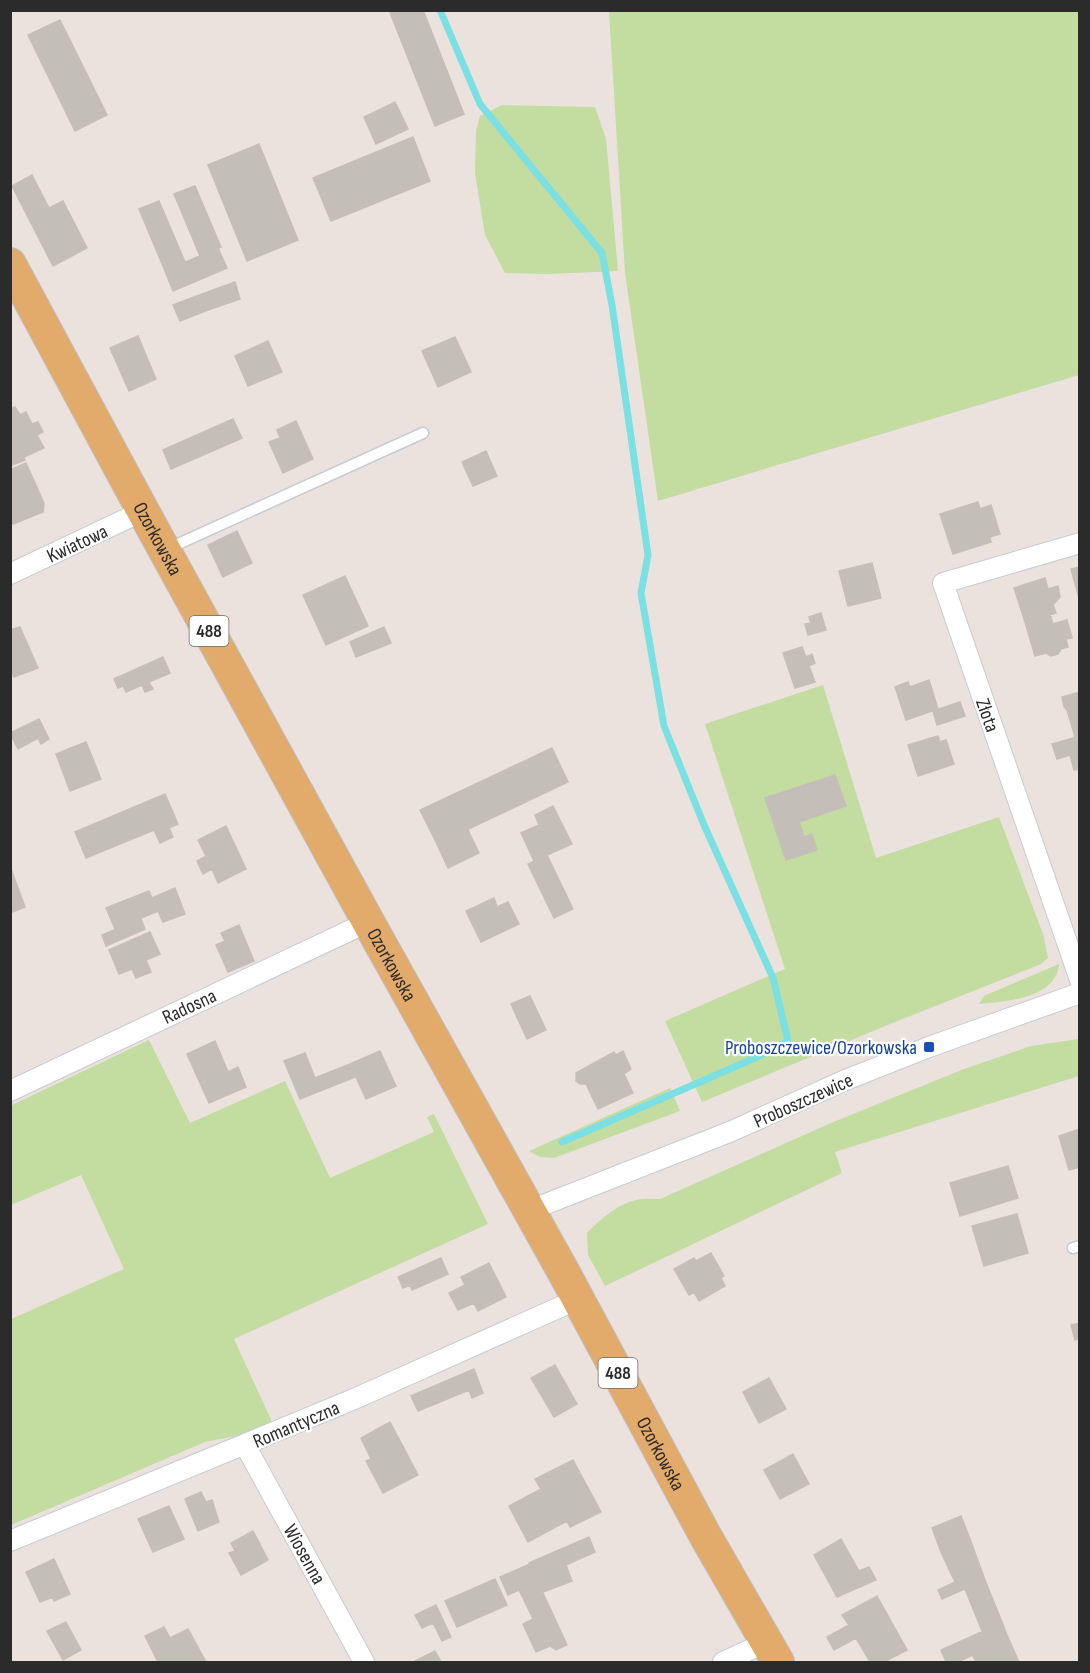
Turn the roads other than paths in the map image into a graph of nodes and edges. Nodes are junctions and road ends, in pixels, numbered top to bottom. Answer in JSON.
{"nodes":[{"id":1,"x":10,"y":264,"type":"edge"},
{"id":2,"x":423,"y":433,"type":"dead end"},
{"id":3,"x":143,"y":511,"type":"junction"},
{"id":4,"x":1080,"y":543,"type":"edge"},
{"id":5,"x":164,"y":550,"type":"junction"},
{"id":6,"x":10,"y":574,"type":"edge"},
{"id":7,"x":368,"y":922,"type":"junction"},
{"id":8,"x":1080,"y":980,"type":"edge"},
{"id":9,"x":1080,"y":993,"type":"edge"},
{"id":10,"x":10,"y":1091,"type":"edge"},
{"id":11,"x":528,"y":1210,"type":"junction"},
{"id":12,"x":578,"y":1299,"type":"junction"},
{"id":13,"x":245,"y":1445,"type":"junction"},
{"id":14,"x":10,"y":1541,"type":"edge"},
{"id":15,"x":772,"y":1652,"type":"edge"},
{"id":16,"x":364,"y":1662,"type":"edge"},
{"id":17,"x":723,"y":1662,"type":"edge"}],
"edges":[{"from":1,"to":3,"type":"main road","name":"Ozorkowska","number":"488"},
{"from":2,"to":5,"type":"lane"},
{"from":3,"to":5,"type":"main road","name":"Ozorkowska","number":"488"},
{"from":3,"to":6,"type":"street","name":"Kwiatowa"},
{"from":4,"to":8,"type":"street","name":"Złota"},
{"from":5,"to":7,"type":"main road","name":"Ozorkowska","number":"488"},
{"from":7,"to":10,"type":"street","name":"Radosna"},
{"from":7,"to":11,"type":"main road","name":"Ozorkowska","number":"488"},
{"from":9,"to":11,"type":"street","name":"Proboszczewice"},
{"from":11,"to":12,"type":"main road","name":"Ozorkowska","number":"488"},
{"from":12,"to":13,"type":"street","name":"Romantyczna"},
{"from":12,"to":15,"type":"main road","name":"Ozorkowska","number":"488"},
{"from":13,"to":14,"type":"street","name":"Romantyczna"},
{"from":13,"to":16,"type":"street","name":"Wiosenna"},
{"from":15,"to":17,"type":"street"}]}
